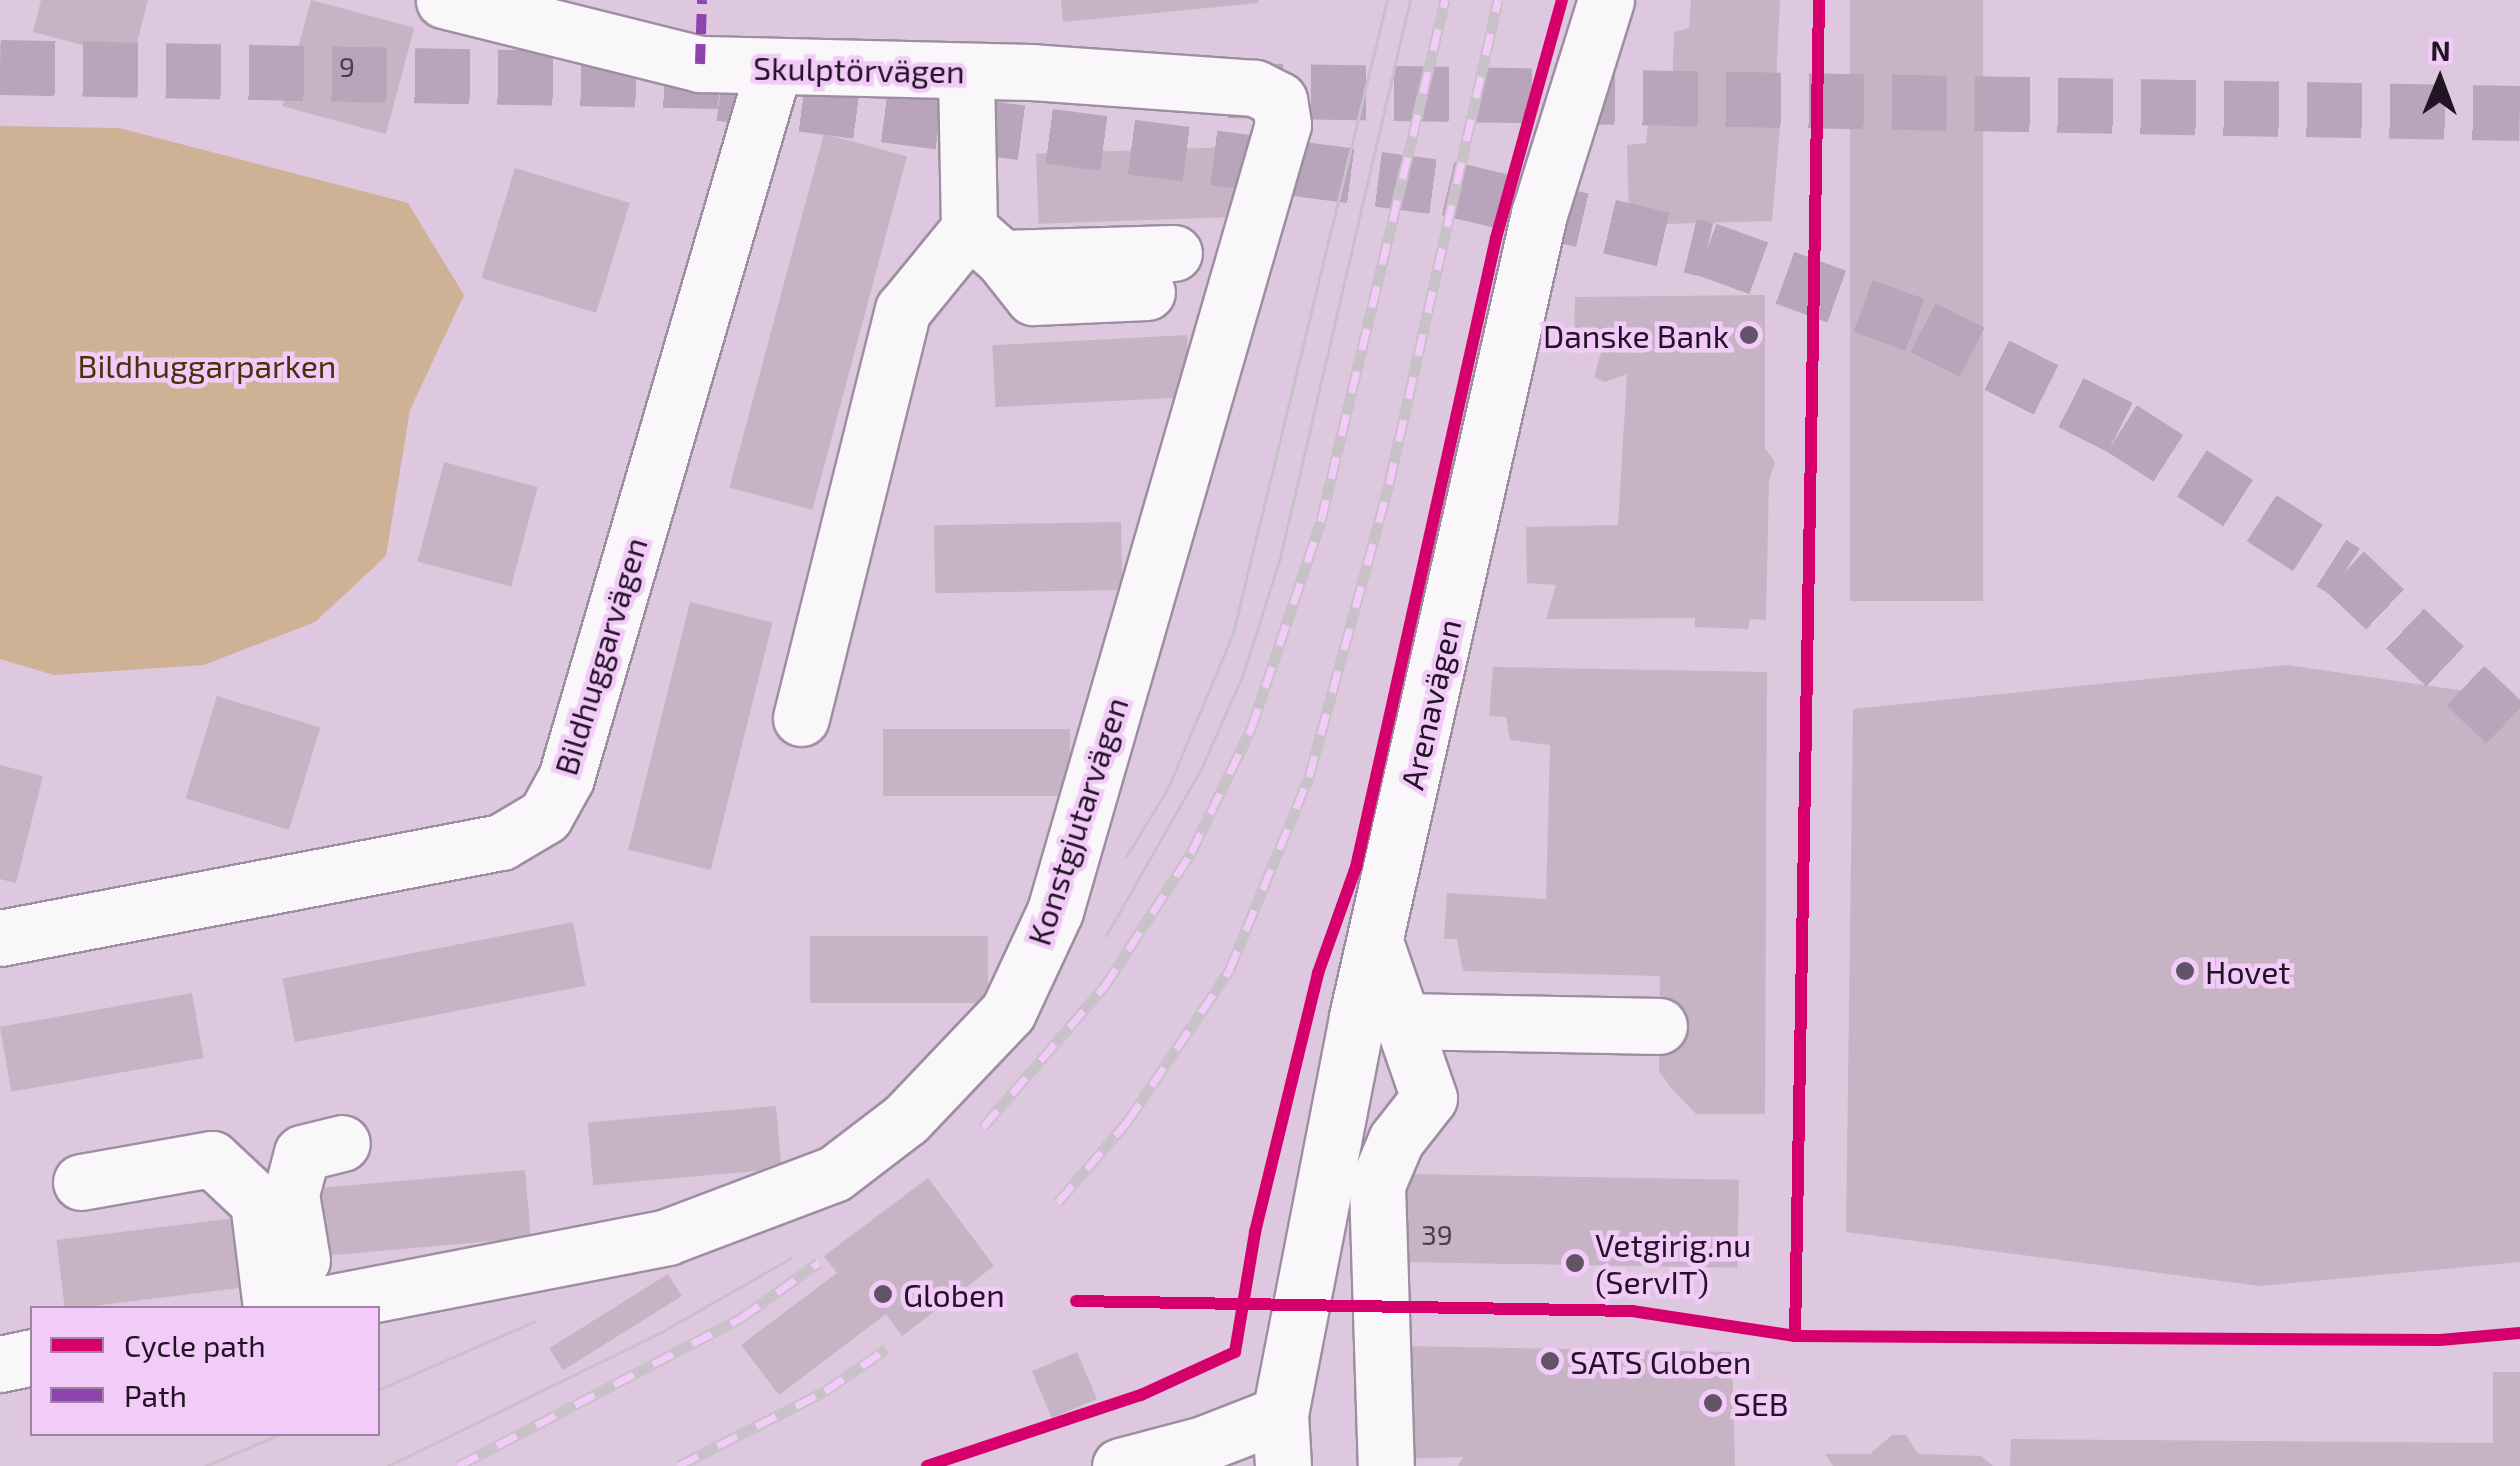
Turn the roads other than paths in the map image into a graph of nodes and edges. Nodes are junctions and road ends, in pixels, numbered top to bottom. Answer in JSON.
{"nodes":[{"id":1,"x":444,"y":0,"type":"edge"},
{"id":2,"x":1606,"y":0,"type":"edge"},
{"id":3,"x":773,"y":70,"type":"junction"},
{"id":4,"x":966,"y":71,"type":"junction"},
{"id":5,"x":1278,"y":100,"type":"joint"},
{"id":6,"x":985,"y":243,"type":"junction"},
{"id":7,"x":1160,"y":272,"type":"dead end"},
{"id":8,"x":801,"y":718,"type":"dead end"},
{"id":9,"x":0,"y":938,"type":"edge"},
{"id":10,"x":1375,"y":942,"type":"junction"},
{"id":11,"x":1403,"y":1021,"type":"junction"},
{"id":12,"x":1659,"y":1026,"type":"dead end"},
{"id":13,"x":342,"y":1143,"type":"dead end"},
{"id":14,"x":81,"y":1182,"type":"dead end"},
{"id":15,"x":293,"y":1306,"type":"edge"},
{"id":16,"x":294,"y":1306,"type":"edge"},
{"id":17,"x":305,"y":1306,"type":"edge"},
{"id":18,"x":30,"y":1358,"type":"edge"},
{"id":19,"x":0,"y":1364,"type":"edge"},
{"id":20,"x":1281,"y":1440,"type":"edge"},
{"id":21,"x":1120,"y":1466,"type":"edge"},
{"id":22,"x":1321,"y":1466,"type":"edge"},
{"id":23,"x":1386,"y":1466,"type":"edge"}],
"edges":[{"from":1,"to":3,"type":"street","name":"Skulptörvägen"},
{"from":2,"to":10,"type":"street","name":"Arenavägen"},
{"from":3,"to":4,"type":"street","name":"Skulptörvägen"},
{"from":3,"to":9,"type":"street","name":"Bildhuggarvägen"},
{"from":4,"to":5,"type":"street","name":"Skulptörvägen"},
{"from":4,"to":6,"type":"street"},
{"from":5,"to":17,"type":"street","name":"Konstgjutarvägen"},
{"from":6,"to":7,"type":"street"},
{"from":6,"to":8,"type":"street"},
{"from":10,"to":11,"type":"street"},
{"from":10,"to":20,"type":"street","name":"Arenavägen"},
{"from":11,"to":12,"type":"street"},
{"from":11,"to":23,"type":"street"},
{"from":13,"to":16,"type":"street"},
{"from":14,"to":15,"type":"street"},
{"from":18,"to":19,"type":"street"},
{"from":20,"to":21,"type":"street"},
{"from":20,"to":22,"type":"street"}]}
